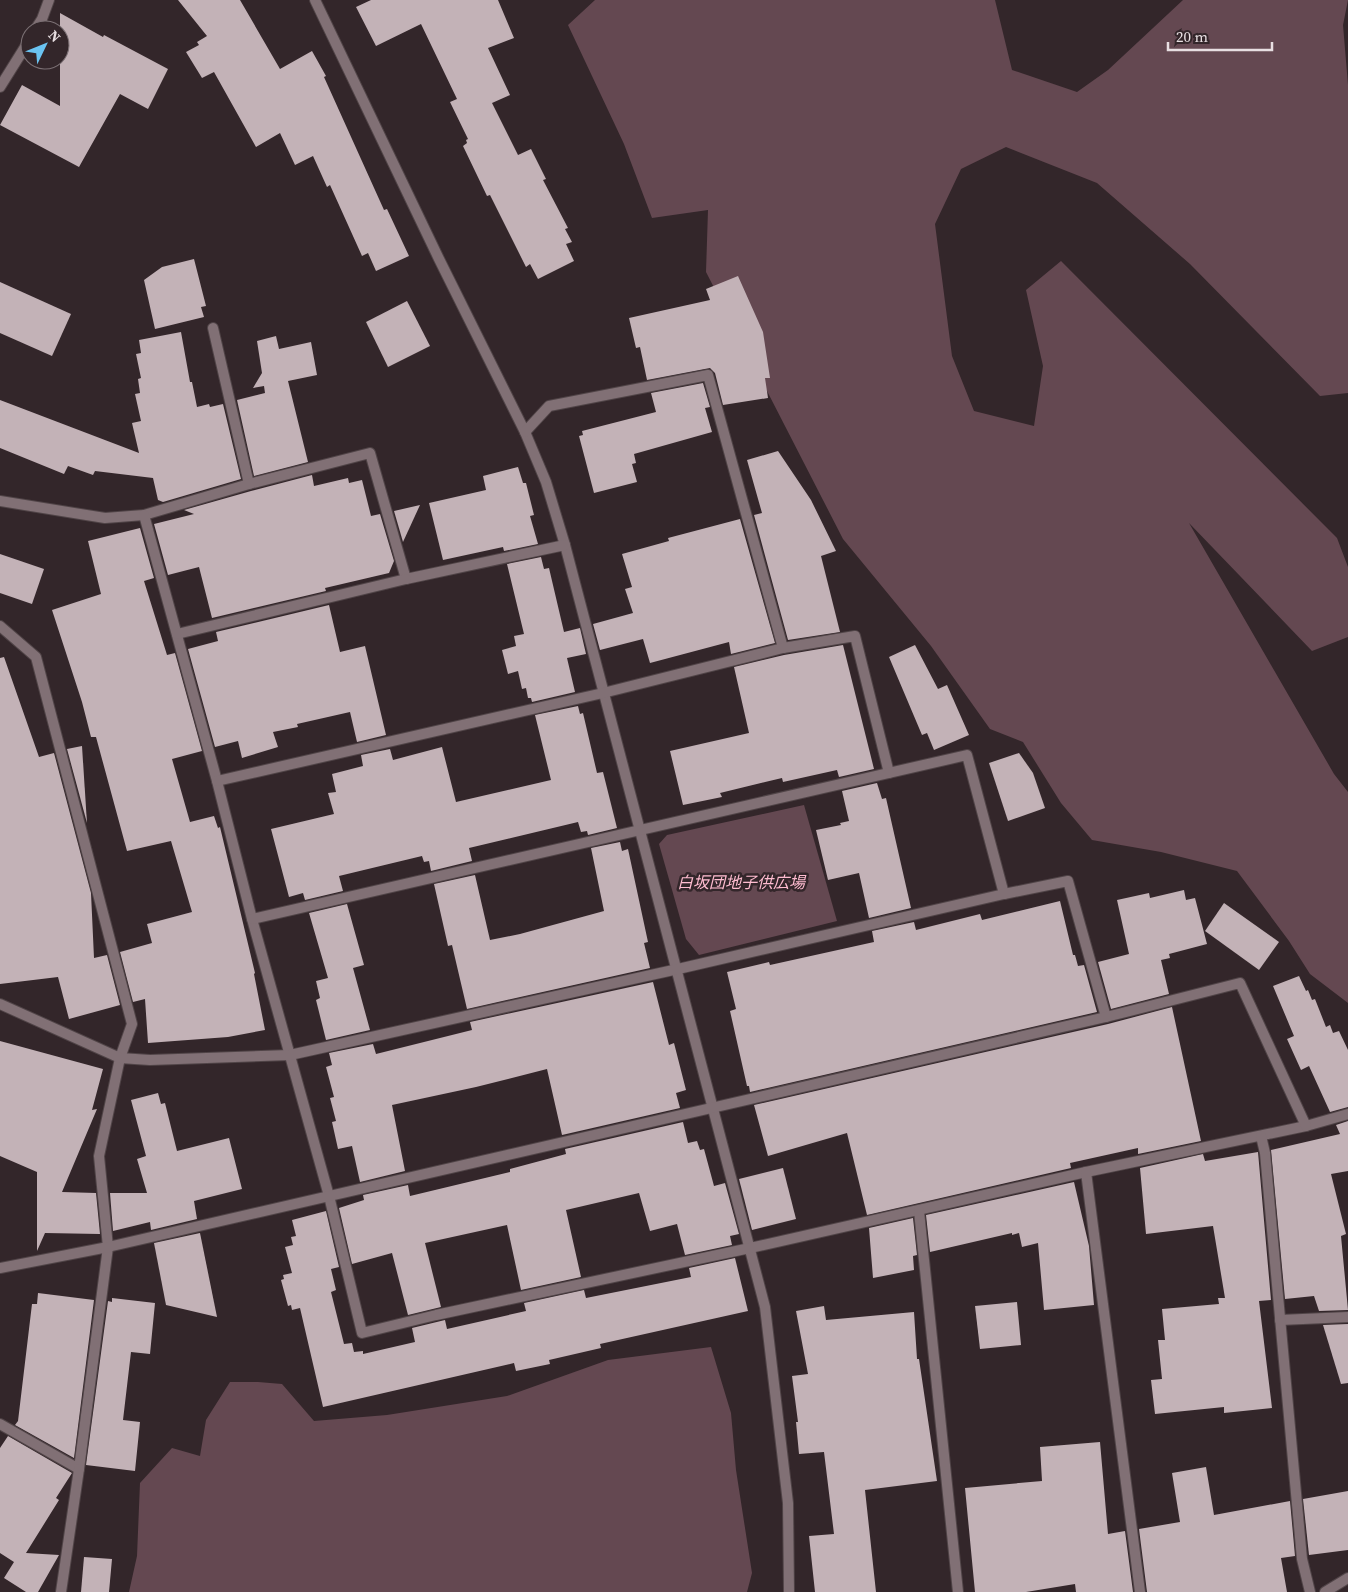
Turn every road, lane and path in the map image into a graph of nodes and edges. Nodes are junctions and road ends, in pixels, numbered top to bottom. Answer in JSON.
{"nodes":[{"id":1,"x":49,"y":0,"type":"edge"},
{"id":2,"x":315,"y":0,"type":"edge"},
{"id":3,"x":41,"y":20,"type":"edge"},
{"id":4,"x":20,"y":55,"type":"edge"},
{"id":5,"x":0,"y":87,"type":"edge"},
{"id":6,"x":213,"y":328,"type":"dead end"},
{"id":7,"x":525,"y":432,"type":"junction"},
{"id":8,"x":249,"y":484,"type":"junction"},
{"id":9,"x":0,"y":501,"type":"edge"},
{"id":10,"x":144,"y":514,"type":"junction"},
{"id":11,"x":565,"y":544,"type":"junction"},
{"id":12,"x":406,"y":579,"type":"junction"},
{"id":13,"x":0,"y":626,"type":"edge"},
{"id":14,"x":177,"y":634,"type":"junction"},
{"id":15,"x":783,"y":648,"type":"junction"},
{"id":16,"x":603,"y":693,"type":"junction"},
{"id":17,"x":889,"y":773,"type":"junction"},
{"id":18,"x":217,"y":781,"type":"junction"},
{"id":19,"x":640,"y":830,"type":"junction"},
{"id":20,"x":1004,"y":894,"type":"junction"},
{"id":21,"x":252,"y":919,"type":"junction"},
{"id":22,"x":678,"y":969,"type":"junction"},
{"id":23,"x":0,"y":1004,"type":"edge"},
{"id":24,"x":1106,"y":1017,"type":"junction"},
{"id":25,"x":290,"y":1055,"type":"junction"},
{"id":26,"x":120,"y":1058,"type":"junction"},
{"id":27,"x":712,"y":1107,"type":"junction"},
{"id":28,"x":1348,"y":1114,"type":"edge"},
{"id":29,"x":1306,"y":1126,"type":"junction"},
{"id":30,"x":1261,"y":1136,"type":"junction"},
{"id":31,"x":1086,"y":1172,"type":"junction"},
{"id":32,"x":329,"y":1196,"type":"junction"},
{"id":33,"x":919,"y":1211,"type":"junction"},
{"id":34,"x":108,"y":1247,"type":"junction"},
{"id":35,"x":750,"y":1248,"type":"junction"},
{"id":36,"x":0,"y":1268,"type":"edge"},
{"id":37,"x":1348,"y":1316,"type":"edge"},
{"id":38,"x":1280,"y":1320,"type":"junction"},
{"id":39,"x":0,"y":1424,"type":"edge"},
{"id":40,"x":79,"y":1469,"type":"junction"},
{"id":41,"x":1348,"y":1578,"type":"edge"},
{"id":42,"x":61,"y":1592,"type":"edge"},
{"id":43,"x":788,"y":1592,"type":"edge"},
{"id":44,"x":958,"y":1592,"type":"edge"},
{"id":45,"x":1140,"y":1592,"type":"edge"},
{"id":46,"x":1310,"y":1592,"type":"edge"},
{"id":47,"x":1325,"y":1592,"type":"edge"}],
"edges":[{"from":1,"to":3,"type":"street"},
{"from":2,"to":7,"type":"street"},
{"from":4,"to":5,"type":"street"},
{"from":6,"to":8,"type":"street"},
{"from":7,"to":11,"type":"street"},
{"from":7,"to":15,"type":"street"},
{"from":8,"to":10,"type":"street"},
{"from":8,"to":12,"type":"street"},
{"from":9,"to":10,"type":"street"},
{"from":10,"to":14,"type":"street"},
{"from":11,"to":12,"type":"street"},
{"from":11,"to":16,"type":"street"},
{"from":12,"to":14,"type":"street"},
{"from":13,"to":26,"type":"street"},
{"from":14,"to":18,"type":"street"},
{"from":15,"to":16,"type":"street"},
{"from":15,"to":17,"type":"street"},
{"from":16,"to":18,"type":"street"},
{"from":16,"to":19,"type":"street"},
{"from":17,"to":19,"type":"street"},
{"from":17,"to":20,"type":"street"},
{"from":18,"to":21,"type":"street"},
{"from":19,"to":21,"type":"street"},
{"from":19,"to":22,"type":"street"},
{"from":20,"to":22,"type":"street"},
{"from":20,"to":24,"type":"street"},
{"from":21,"to":25,"type":"street"},
{"from":22,"to":25,"type":"street"},
{"from":22,"to":27,"type":"street"},
{"from":23,"to":26,"type":"street"},
{"from":24,"to":27,"type":"street"},
{"from":24,"to":29,"type":"street"},
{"from":25,"to":26,"type":"street"},
{"from":25,"to":32,"type":"street"},
{"from":26,"to":34,"type":"street"},
{"from":27,"to":32,"type":"street"},
{"from":27,"to":35,"type":"street"},
{"from":28,"to":29,"type":"street"},
{"from":29,"to":30,"type":"street"},
{"from":30,"to":31,"type":"street"},
{"from":30,"to":38,"type":"street"},
{"from":31,"to":33,"type":"street"},
{"from":31,"to":45,"type":"street"},
{"from":32,"to":34,"type":"street"},
{"from":32,"to":35,"type":"street"},
{"from":33,"to":35,"type":"street"},
{"from":33,"to":44,"type":"street"},
{"from":34,"to":36,"type":"street"},
{"from":34,"to":40,"type":"street"},
{"from":35,"to":43,"type":"street"},
{"from":37,"to":38,"type":"street"},
{"from":38,"to":46,"type":"street"},
{"from":39,"to":40,"type":"street"},
{"from":40,"to":42,"type":"street"},
{"from":41,"to":47,"type":"street"}]}
